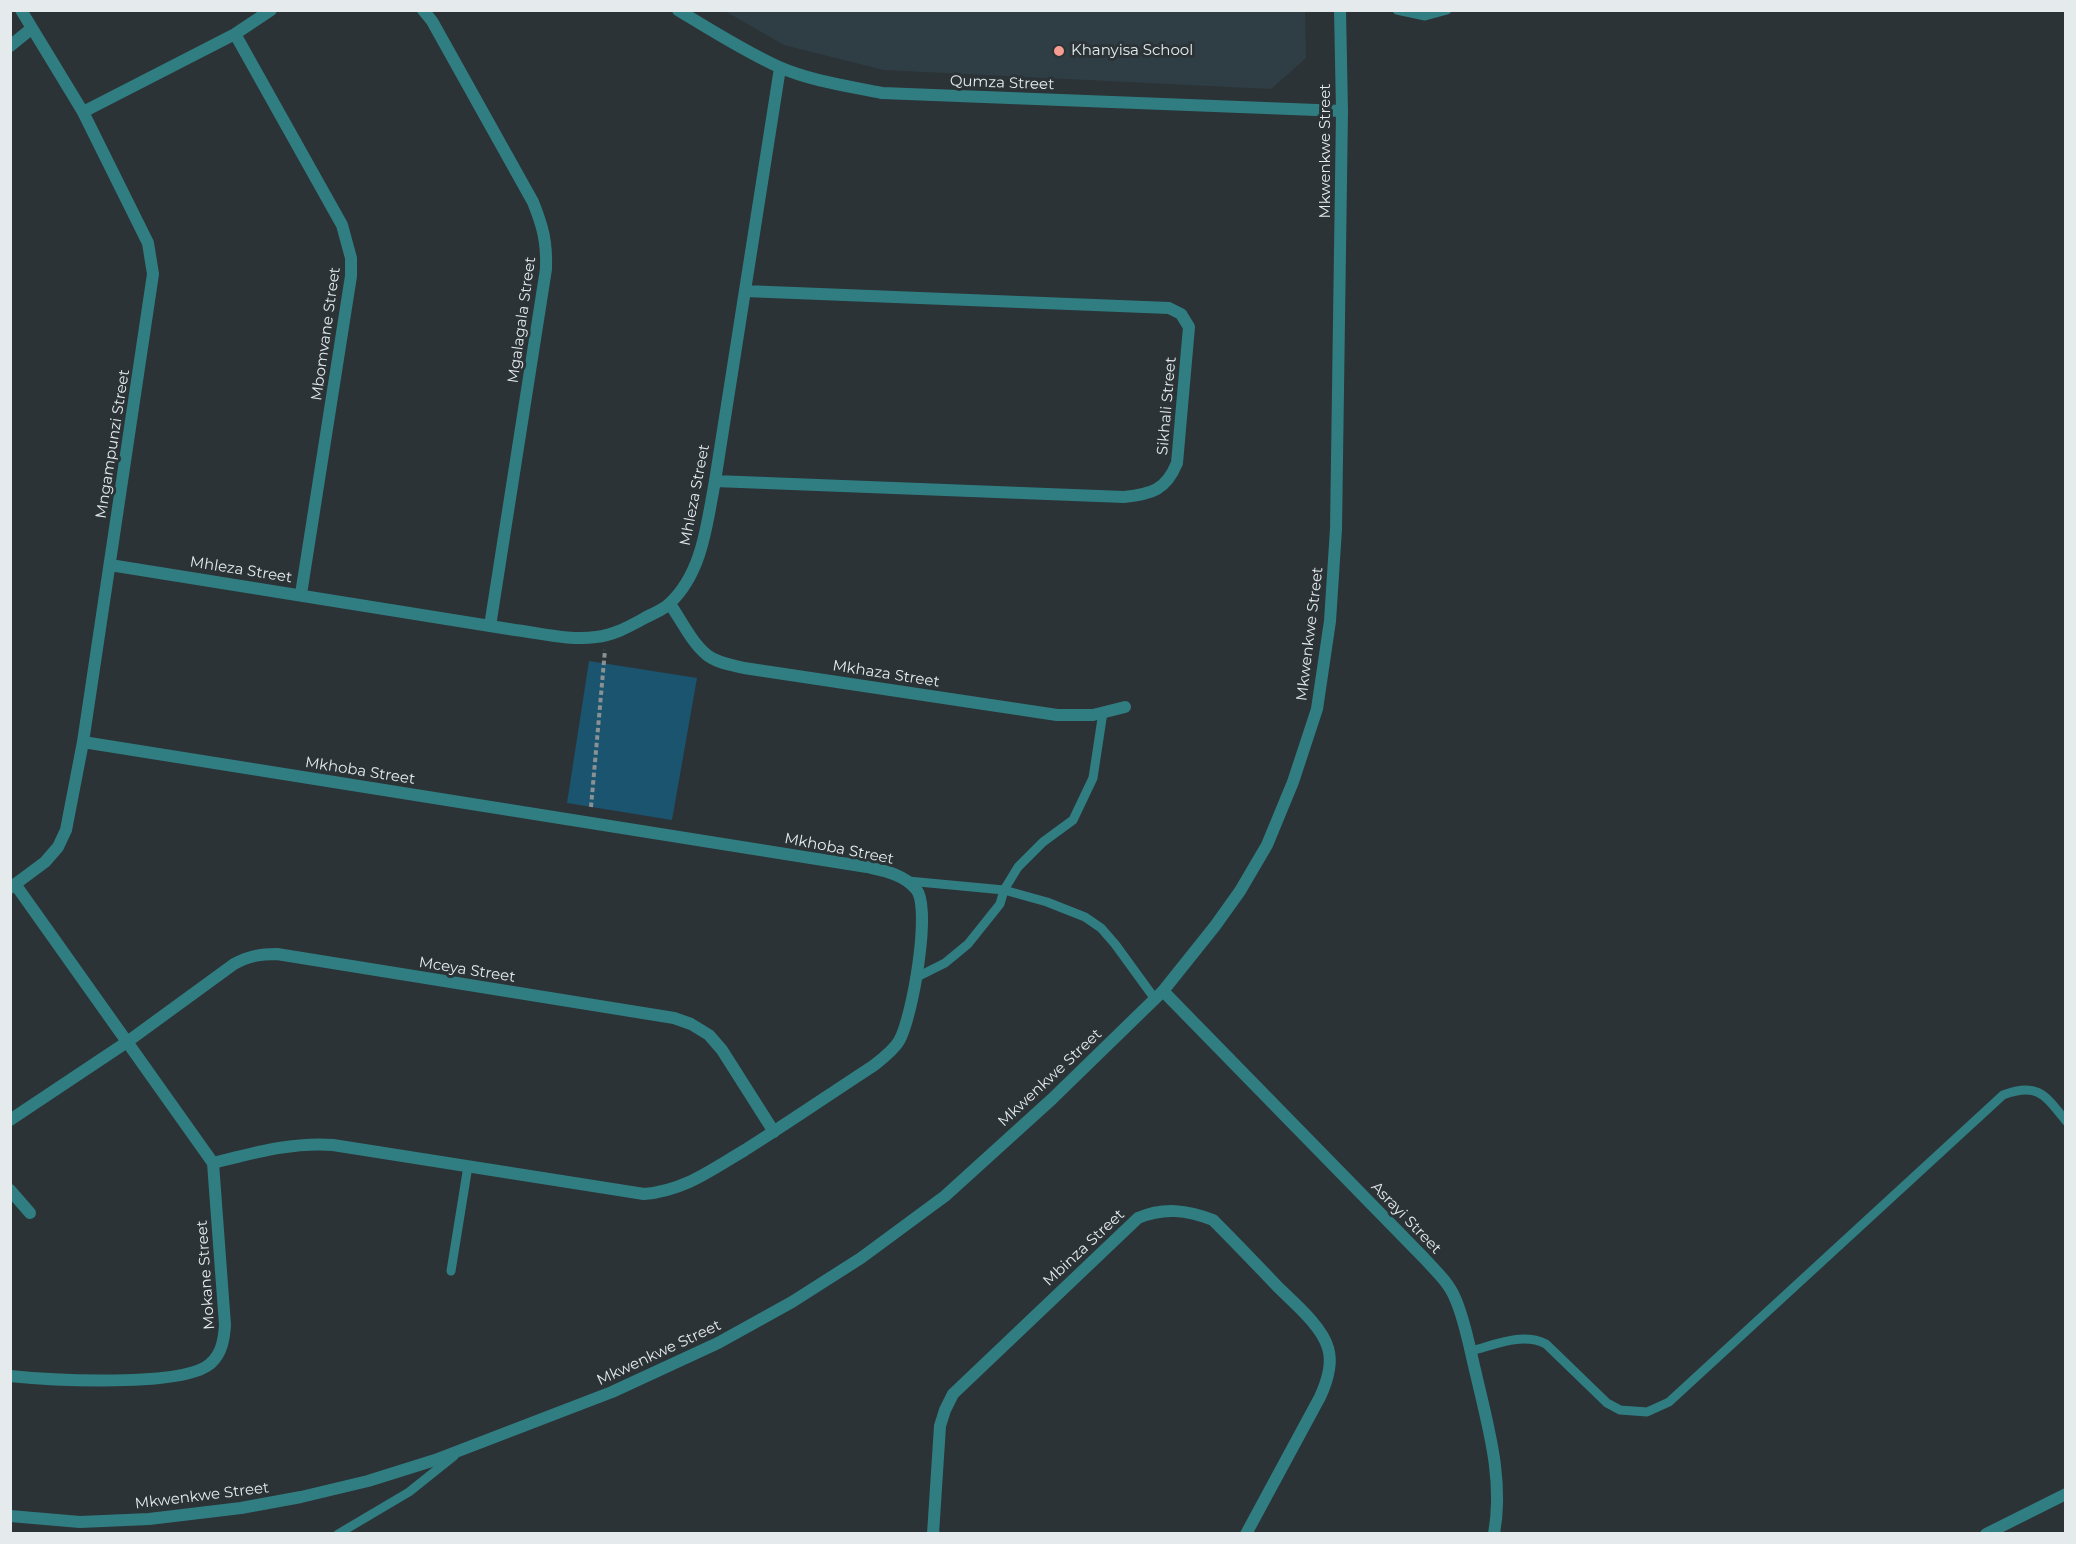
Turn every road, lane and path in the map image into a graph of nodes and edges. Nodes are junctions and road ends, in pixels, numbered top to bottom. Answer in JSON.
{"nodes":[{"id":1,"x":21,"y":10,"type":"edge"},
{"id":2,"x":271,"y":10,"type":"edge"},
{"id":3,"x":423,"y":10,"type":"edge"},
{"id":4,"x":678,"y":10,"type":"edge"},
{"id":5,"x":1340,"y":10,"type":"edge"},
{"id":6,"x":1397,"y":10,"type":"edge"},
{"id":7,"x":1447,"y":10,"type":"edge"},
{"id":8,"x":31,"y":29,"type":"junction"},
{"id":9,"x":235,"y":34,"type":"junction"},
{"id":10,"x":10,"y":46,"type":"edge"},
{"id":11,"x":780,"y":68,"type":"junction"},
{"id":12,"x":1342,"y":111,"type":"junction"},
{"id":13,"x":82,"y":112,"type":"junction"},
{"id":14,"x":745,"y":291,"type":"junction"},
{"id":15,"x":715,"y":480,"type":"junction"},
{"id":16,"x":110,"y":565,"type":"junction"},
{"id":17,"x":301,"y":594,"type":"junction"},
{"id":18,"x":670,"y":604,"type":"junction"},
{"id":19,"x":490,"y":626,"type":"junction"},
{"id":20,"x":606,"y":635,"type":"junction"},
{"id":21,"x":1125,"y":706,"type":"dead end"},
{"id":22,"x":1103,"y":712,"type":"junction"},
{"id":23,"x":82,"y":742,"type":"junction"},
{"id":24,"x":590,"y":822,"type":"junction"},
{"id":25,"x":908,"y":881,"type":"junction"},
{"id":26,"x":13,"y":886,"type":"edge"},
{"id":27,"x":1004,"y":890,"type":"junction"},
{"id":28,"x":915,"y":978,"type":"junction"},
{"id":29,"x":1159,"y":995,"type":"junction"},
{"id":30,"x":127,"y":1042,"type":"junction"},
{"id":31,"x":10,"y":1120,"type":"edge"},
{"id":32,"x":2066,"y":1121,"type":"edge"},
{"id":33,"x":774,"y":1132,"type":"junction"},
{"id":34,"x":213,"y":1163,"type":"junction"},
{"id":35,"x":468,"y":1167,"type":"junction"},
{"id":36,"x":10,"y":1190,"type":"edge"},
{"id":37,"x":30,"y":1213,"type":"dead end"},
{"id":38,"x":451,"y":1271,"type":"dead end"},
{"id":39,"x":1471,"y":1352,"type":"junction"},
{"id":40,"x":10,"y":1376,"type":"edge"},
{"id":41,"x":463,"y":1449,"type":"junction"},
{"id":42,"x":2066,"y":1494,"type":"edge"},
{"id":43,"x":10,"y":1516,"type":"edge"},
{"id":44,"x":338,"y":1533,"type":"edge"},
{"id":45,"x":933,"y":1533,"type":"edge"},
{"id":46,"x":1246,"y":1533,"type":"edge"},
{"id":47,"x":1494,"y":1533,"type":"edge"},
{"id":48,"x":1986,"y":1533,"type":"edge"}],
"edges":[{"from":1,"to":8,"type":"street","name":"Mngampunzi Street"},
{"from":2,"to":9,"type":"street"},
{"from":3,"to":19,"type":"street","name":"Mgalagala Street"},
{"from":4,"to":11,"type":"street","name":"Qumza Street"},
{"from":5,"to":12,"type":"street","name":"Mkwenkwe Street"},
{"from":6,"to":7,"type":"lane"},
{"from":8,"to":10,"type":"street"},
{"from":8,"to":13,"type":"street","name":"Mngampunzi Street"},
{"from":9,"to":13,"type":"street"},
{"from":9,"to":17,"type":"street","name":"Mbomvane Street"},
{"from":11,"to":12,"type":"street","name":"Qumza Street"},
{"from":11,"to":14,"type":"street","name":"Mhleza Street"},
{"from":12,"to":29,"type":"street","name":"Mkwenkwe Street"},
{"from":13,"to":16,"type":"street","name":"Mngampunzi Street"},
{"from":14,"to":15,"type":"street","name":"Mhleza Street"},
{"from":14,"to":15,"type":"street","name":"Sikhali Street"},
{"from":15,"to":18,"type":"street","name":"Mhleza Street"},
{"from":16,"to":17,"type":"street","name":"Mhleza Street"},
{"from":16,"to":23,"type":"street","name":"Mngampunzi Street"},
{"from":17,"to":19,"type":"street","name":"Mhleza Street"},
{"from":18,"to":20,"type":"street","name":"Mhleza Street"},
{"from":18,"to":22,"type":"street","name":"Mkhaza Street"},
{"from":19,"to":20,"type":"street","name":"Mhleza Street"},
{"from":20,"to":24,"type":"path"},
{"from":21,"to":22,"type":"street","name":"Mkhaza Street"},
{"from":22,"to":27,"type":"lane"},
{"from":23,"to":24,"type":"street","name":"Mkhoba Street"},
{"from":23,"to":26,"type":"street","name":"Mngampunzi Street"},
{"from":24,"to":25,"type":"street","name":"Mkhoba Street"},
{"from":25,"to":27,"type":"lane"},
{"from":25,"to":28,"type":"street","name":"Mkhoba Street"},
{"from":26,"to":30,"type":"street"},
{"from":27,"to":28,"type":"lane"},
{"from":27,"to":29,"type":"lane"},
{"from":28,"to":33,"type":"street","name":"Mkhoba Street"},
{"from":29,"to":39,"type":"street","name":"Asrayi Street"},
{"from":29,"to":41,"type":"street","name":"Mkwenkwe Street"},
{"from":30,"to":31,"type":"street"},
{"from":30,"to":33,"type":"street","name":"Mceya Street"},
{"from":30,"to":34,"type":"street"},
{"from":32,"to":39,"type":"lane"},
{"from":33,"to":35,"type":"street","name":"Mkhoba Street"},
{"from":34,"to":35,"type":"street","name":"Mkhoba Street"},
{"from":34,"to":40,"type":"street","name":"Mokane Street"},
{"from":35,"to":38,"type":"lane"},
{"from":36,"to":37,"type":"street"},
{"from":39,"to":47,"type":"street","name":"Asrayi Street"},
{"from":41,"to":43,"type":"street","name":"Mkwenkwe Street"},
{"from":41,"to":44,"type":"lane"},
{"from":42,"to":48,"type":"street"},
{"from":45,"to":46,"type":"street","name":"Mbinza Street"}]}
